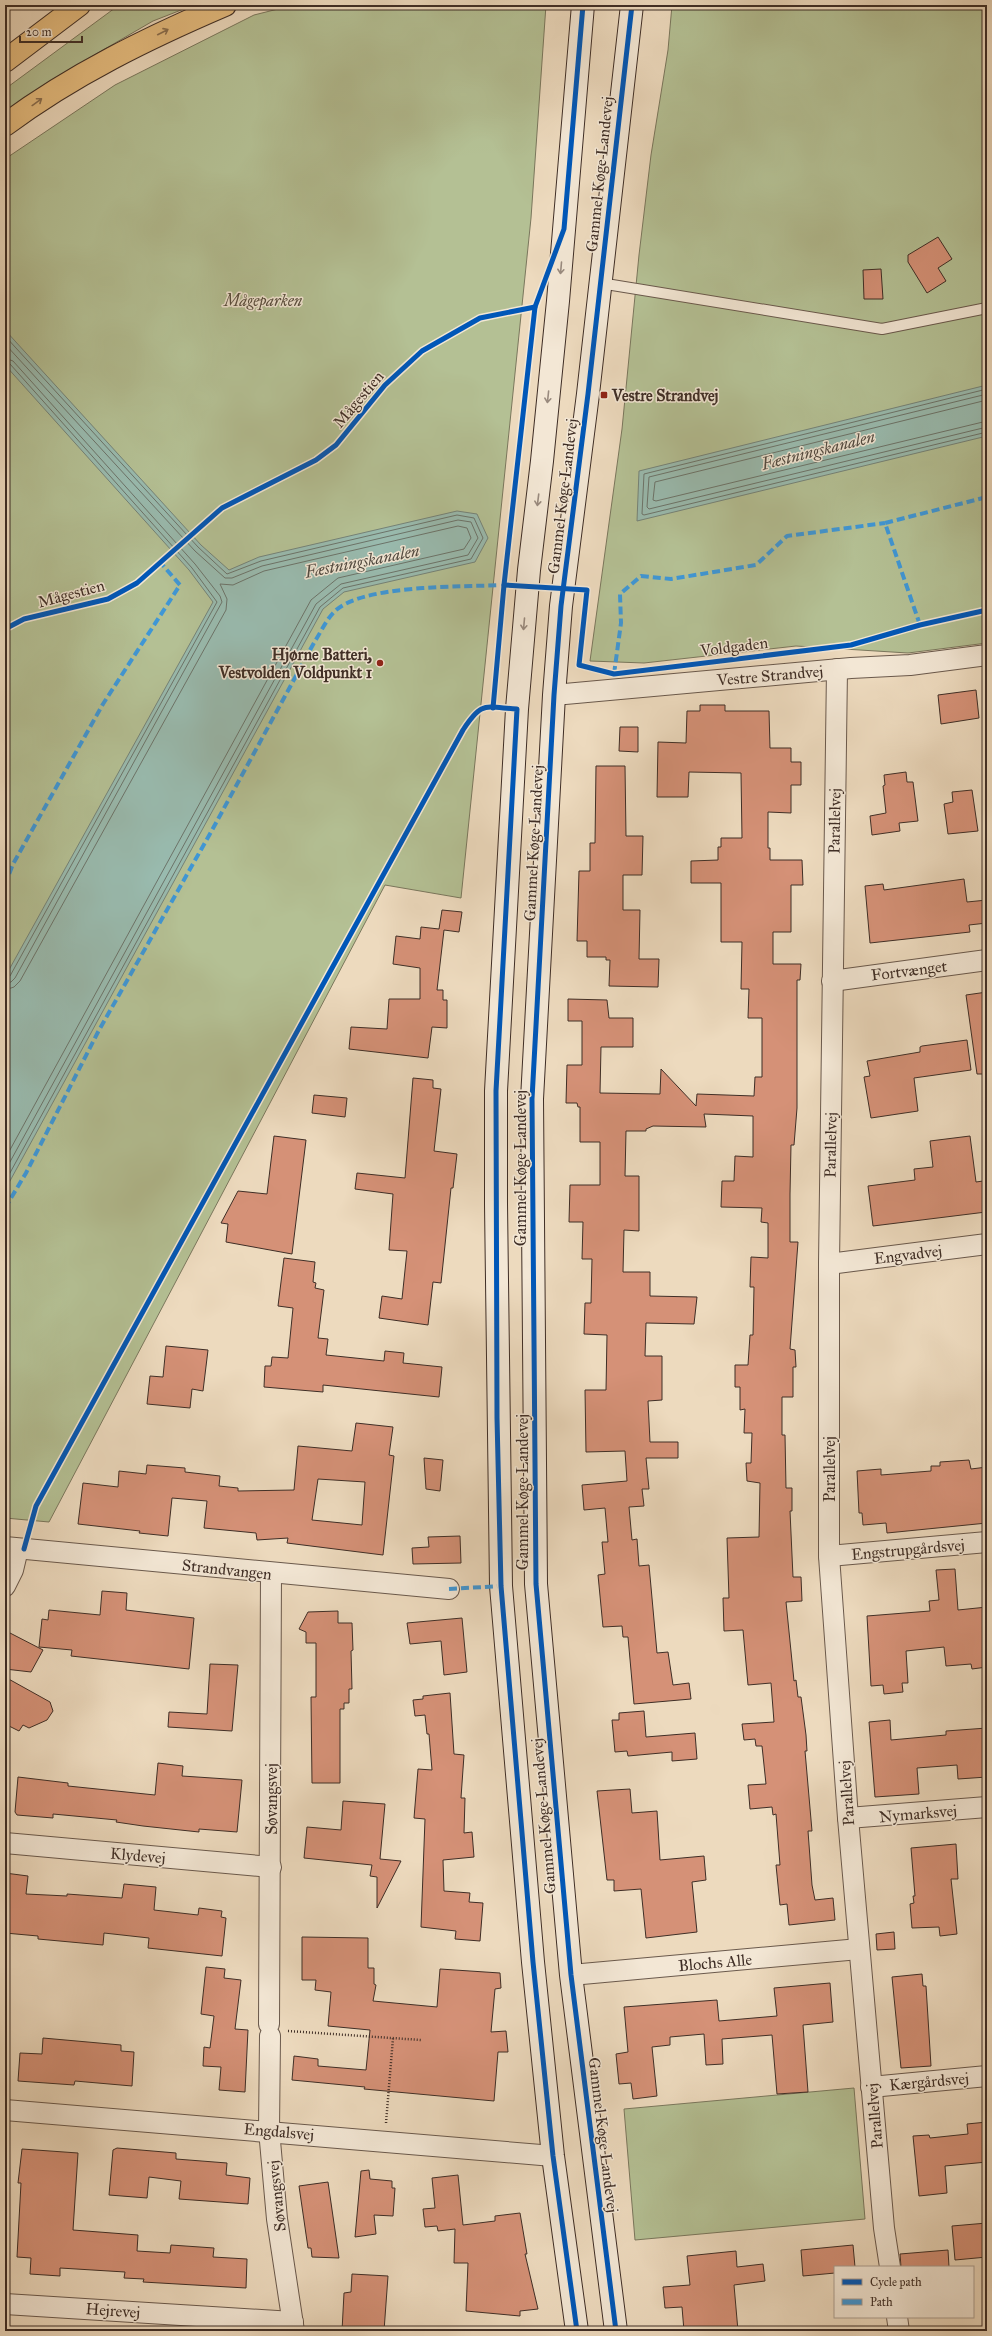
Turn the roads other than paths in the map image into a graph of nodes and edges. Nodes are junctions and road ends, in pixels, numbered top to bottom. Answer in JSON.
{"nodes":[{"id":1,"x":79,"y":5,"type":"edge"},
{"id":2,"x":225,"y":5,"type":"edge"},
{"id":3,"x":583,"y":5,"type":"edge"},
{"id":4,"x":632,"y":5,"type":"edge"},
{"id":5,"x":5,"y":61,"type":"edge"},
{"id":6,"x":5,"y":124,"type":"edge"},
{"id":7,"x":600,"y":283,"type":"junction"},
{"id":8,"x":987,"y":308,"type":"edge"},
{"id":9,"x":987,"y":655,"type":"edge"},
{"id":10,"x":837,"y":669,"type":"junction"},
{"id":11,"x":554,"y":695,"type":"junction"},
{"id":12,"x":987,"y":960,"type":"edge"},
{"id":13,"x":832,"y":980,"type":"junction"},
{"id":14,"x":987,"y":1244,"type":"edge"},
{"id":15,"x":829,"y":1264,"type":"junction"},
{"id":16,"x":987,"y":1542,"type":"edge"},
{"id":17,"x":11,"y":1548,"type":"edge"},
{"id":18,"x":829,"y":1556,"type":"junction"},
{"id":19,"x":271,"y":1574,"type":"junction"},
{"id":20,"x":5,"y":1586,"type":"edge"},
{"id":21,"x":449,"y":1589,"type":"dead end"},
{"id":22,"x":987,"y":1807,"type":"edge"},
{"id":23,"x":848,"y":1818,"type":"junction"},
{"id":24,"x":5,"y":1843,"type":"edge"},
{"id":25,"x":271,"y":1867,"type":"junction"},
{"id":26,"x":859,"y":1949,"type":"junction"},
{"id":27,"x":571,"y":1975,"type":"junction"},
{"id":28,"x":987,"y":2076,"type":"edge"},
{"id":29,"x":872,"y":2087,"type":"junction"},
{"id":30,"x":5,"y":2110,"type":"edge"},
{"id":31,"x":269,"y":2130,"type":"junction"},
{"id":32,"x":553,"y":2156,"type":"junction"},
{"id":33,"x":890,"y":2266,"type":"edge"},
{"id":34,"x":5,"y":2304,"type":"edge"},
{"id":35,"x":897,"y":2318,"type":"edge"},
{"id":36,"x":293,"y":2326,"type":"edge"},
{"id":37,"x":577,"y":2331,"type":"edge"},
{"id":38,"x":616,"y":2331,"type":"edge"},
{"id":39,"x":899,"y":2331,"type":"edge"}],
"edges":[{"from":1,"to":5,"type":"highway"},
{"from":6,"to":2,"type":"highway","one_way":true},
{"from":3,"to":32,"type":"main road","name":"Gammel Køge Landevej","one_way":true},
{"from":4,"to":7,"type":"main road","name":"Gammel Køge Landevej"},
{"from":7,"to":8,"type":"lane"},
{"from":7,"to":11,"type":"main road","name":"Gammel Køge Landevej"},
{"from":9,"to":10,"type":"street","name":"Vestre Strandvej"},
{"from":10,"to":11,"type":"street","name":"Vestre Strandvej"},
{"from":10,"to":13,"type":"street","name":"Parallelvej"},
{"from":11,"to":27,"type":"main road","name":"Gammel Køge Landevej"},
{"from":12,"to":13,"type":"street","name":"Fortvænget"},
{"from":13,"to":15,"type":"street","name":"Parallelvej"},
{"from":14,"to":15,"type":"street","name":"Engvadvej"},
{"from":15,"to":18,"type":"street","name":"Parallelvej"},
{"from":16,"to":18,"type":"street","name":"Engstrupgårdsvej"},
{"from":17,"to":19,"type":"street","name":"Strandvangen"},
{"from":17,"to":20,"type":"street"},
{"from":18,"to":23,"type":"street","name":"Parallelvej"},
{"from":19,"to":21,"type":"street","name":"Strandvangen"},
{"from":19,"to":25,"type":"street","name":"Søvangsvej"},
{"from":22,"to":23,"type":"street","name":"Nymarksvej"},
{"from":23,"to":26,"type":"street","name":"Parallelvej"},
{"from":24,"to":25,"type":"street","name":"Klydevej"},
{"from":25,"to":31,"type":"street","name":"Søvangsvej"},
{"from":26,"to":27,"type":"street","name":"Blochs Alle"},
{"from":26,"to":29,"type":"street","name":"Parallelvej"},
{"from":27,"to":38,"type":"main road","name":"Gammel Køge Landevej"},
{"from":28,"to":29,"type":"street","name":"Kærgårdsvej"},
{"from":29,"to":33,"type":"street","name":"Parallelvej"},
{"from":30,"to":31,"type":"street","name":"Engdalsvej"},
{"from":31,"to":32,"type":"street","name":"Engdalsvej"},
{"from":31,"to":36,"type":"street","name":"Søvangsvej"},
{"from":32,"to":37,"type":"main road","name":"Gammel Køge Landevej"},
{"from":34,"to":36,"type":"street","name":"Hejrevej"},
{"from":35,"to":39,"type":"street"}]}
